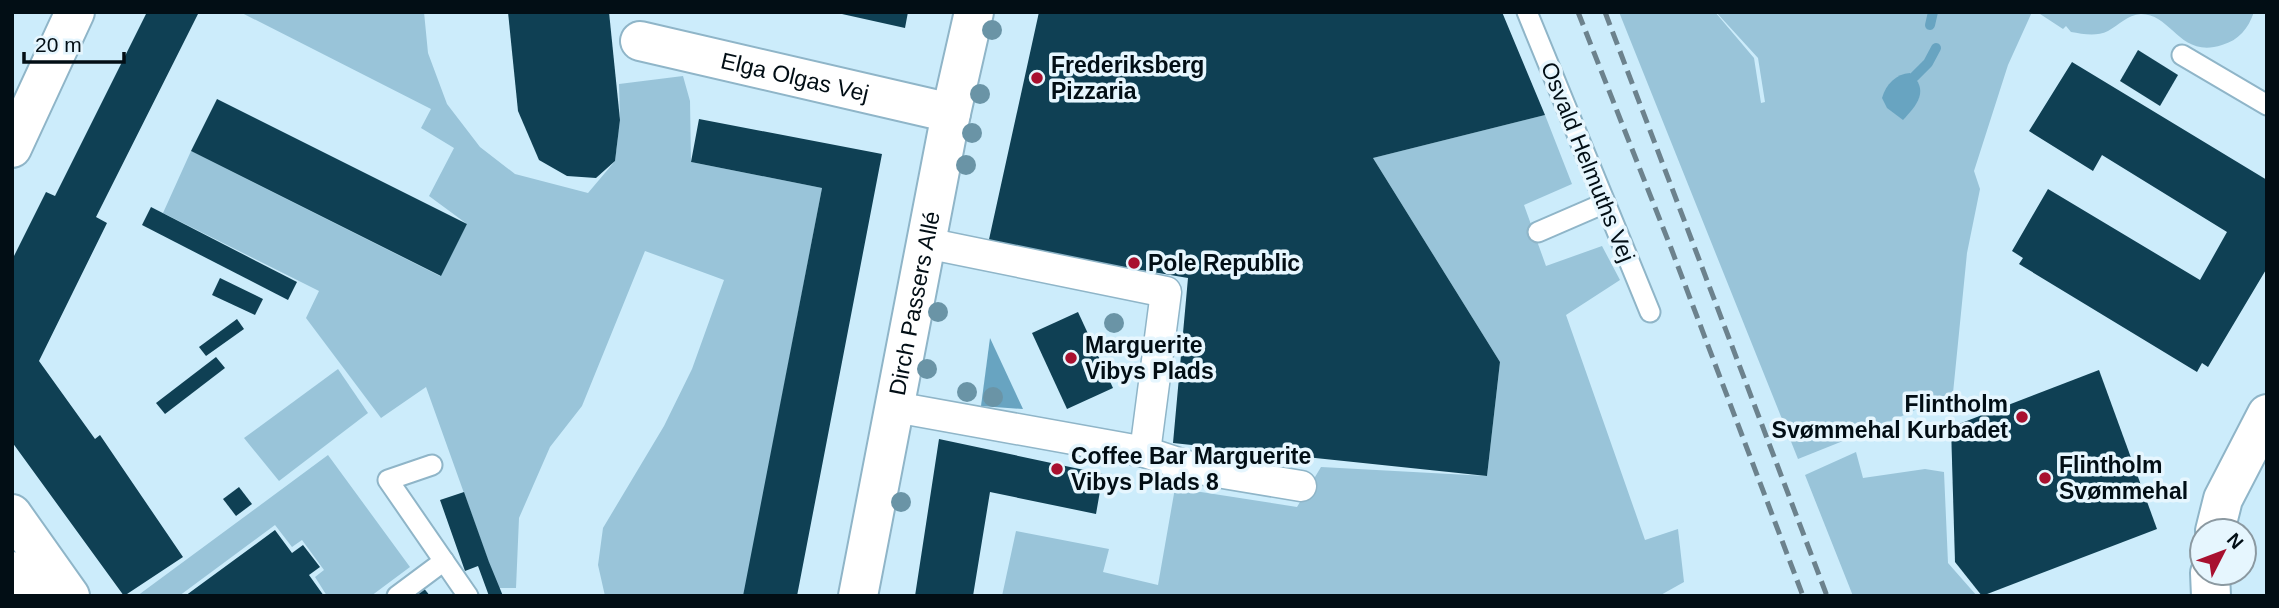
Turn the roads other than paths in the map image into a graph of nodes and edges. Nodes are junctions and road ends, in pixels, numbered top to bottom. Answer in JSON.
{"nodes":[{"id":1,"x":75,"y":12,"type":"edge"},
{"id":2,"x":974,"y":12,"type":"edge"},
{"id":3,"x":1527,"y":12,"type":"edge"},
{"id":4,"x":639,"y":41,"type":"dead end"},
{"id":5,"x":2182,"y":55,"type":"dead end"},
{"id":6,"x":2267,"y":105,"type":"edge"},
{"id":7,"x":951,"y":113,"type":"junction"},
{"id":8,"x":12,"y":148,"type":"edge"},
{"id":9,"x":1605,"y":203,"type":"junction"},
{"id":10,"x":1538,"y":232,"type":"dead end"},
{"id":11,"x":926,"y":243,"type":"junction"},
{"id":12,"x":1650,"y":312,"type":"dead end"},
{"id":13,"x":895,"y":407,"type":"junction"},
{"id":14,"x":2267,"y":414,"type":"edge"},
{"id":15,"x":1145,"y":452,"type":"junction"},
{"id":16,"x":432,"y":465,"type":"dead end"},
{"id":17,"x":1301,"y":486,"type":"dead end"},
{"id":18,"x":12,"y":514,"type":"edge"},
{"id":19,"x":2218,"y":517,"type":"edge"},
{"id":20,"x":444,"y":561,"type":"junction"},
{"id":21,"x":12,"y":571,"type":"edge"},
{"id":22,"x":30,"y":596,"type":"edge"},
{"id":23,"x":70,"y":596,"type":"edge"},
{"id":24,"x":397,"y":596,"type":"edge"},
{"id":25,"x":468,"y":596,"type":"edge"},
{"id":26,"x":858,"y":596,"type":"edge"}],
"edges":[{"from":1,"to":8,"type":"street"},
{"from":2,"to":7,"type":"street","name":"Dirch Passers Allé"},
{"from":3,"to":9,"type":"lane","name":"Osvald Helmuths Vej"},
{"from":4,"to":7,"type":"street","name":"Elga Olgas Vej"},
{"from":5,"to":6,"type":"lane"},
{"from":7,"to":11,"type":"street","name":"Dirch Passers Allé"},
{"from":9,"to":10,"type":"lane"},
{"from":9,"to":12,"type":"lane","name":"Osvald Helmuths Vej"},
{"from":11,"to":13,"type":"street","name":"Dirch Passers Allé"},
{"from":11,"to":15,"type":"street"},
{"from":13,"to":15,"type":"street"},
{"from":13,"to":26,"type":"street","name":"Dirch Passers Allé"},
{"from":14,"to":19,"type":"street"},
{"from":15,"to":17,"type":"street"},
{"from":16,"to":20,"type":"lane"},
{"from":18,"to":23,"type":"street"},
{"from":20,"to":24,"type":"lane"},
{"from":20,"to":25,"type":"lane"},
{"from":21,"to":22,"type":"street"}]}
